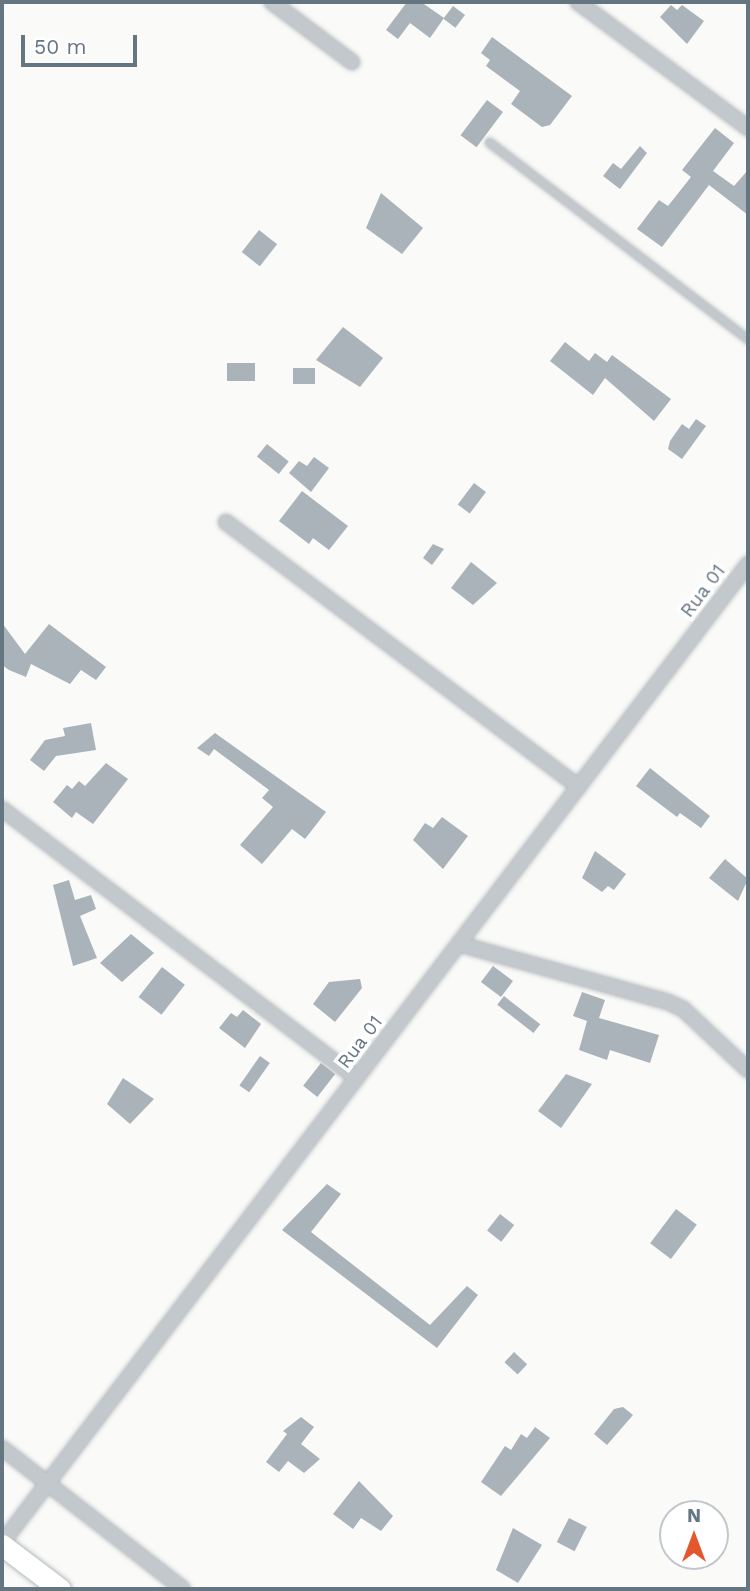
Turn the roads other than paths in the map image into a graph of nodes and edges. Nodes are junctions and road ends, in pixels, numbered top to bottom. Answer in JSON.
{"nodes":[{"id":1,"x":272,"y":2,"type":"edge"},
{"id":2,"x":578,"y":2,"type":"edge"},
{"id":3,"x":352,"y":62,"type":"dead end"},
{"id":4,"x":748,"y":128,"type":"edge"},
{"id":5,"x":489,"y":142,"type":"dead end"},
{"id":6,"x":748,"y":339,"type":"edge"},
{"id":7,"x":226,"y":522,"type":"dead end"},
{"id":8,"x":748,"y":564,"type":"edge"},
{"id":9,"x":579,"y":787,"type":"junction"},
{"id":10,"x":2,"y":809,"type":"edge"},
{"id":11,"x":458,"y":944,"type":"junction"},
{"id":12,"x":748,"y":1070,"type":"edge"},
{"id":13,"x":356,"y":1078,"type":"junction"},
{"id":14,"x":2,"y":1448,"type":"edge"},
{"id":15,"x":48,"y":1483,"type":"junction"},
{"id":16,"x":2,"y":1544,"type":"edge"},
{"id":17,"x":60,"y":1589,"type":"edge"},
{"id":18,"x":183,"y":1589,"type":"edge"}],
"edges":[{"from":1,"to":3,"type":"street"},
{"from":2,"to":4,"type":"street"},
{"from":5,"to":6,"type":"lane"},
{"from":7,"to":9,"type":"street"},
{"from":8,"to":9,"type":"street","name":"Rua 01"},
{"from":9,"to":11,"type":"street","name":"Rua 01"},
{"from":10,"to":13,"type":"street"},
{"from":11,"to":12,"type":"street"},
{"from":11,"to":13,"type":"street","name":"Rua 01"},
{"from":13,"to":15,"type":"street","name":"Rua 01"},
{"from":14,"to":15,"type":"street"},
{"from":15,"to":16,"type":"street","name":"Rua 01"},
{"from":15,"to":18,"type":"street"},
{"from":16,"to":17,"type":"main road"}]}
